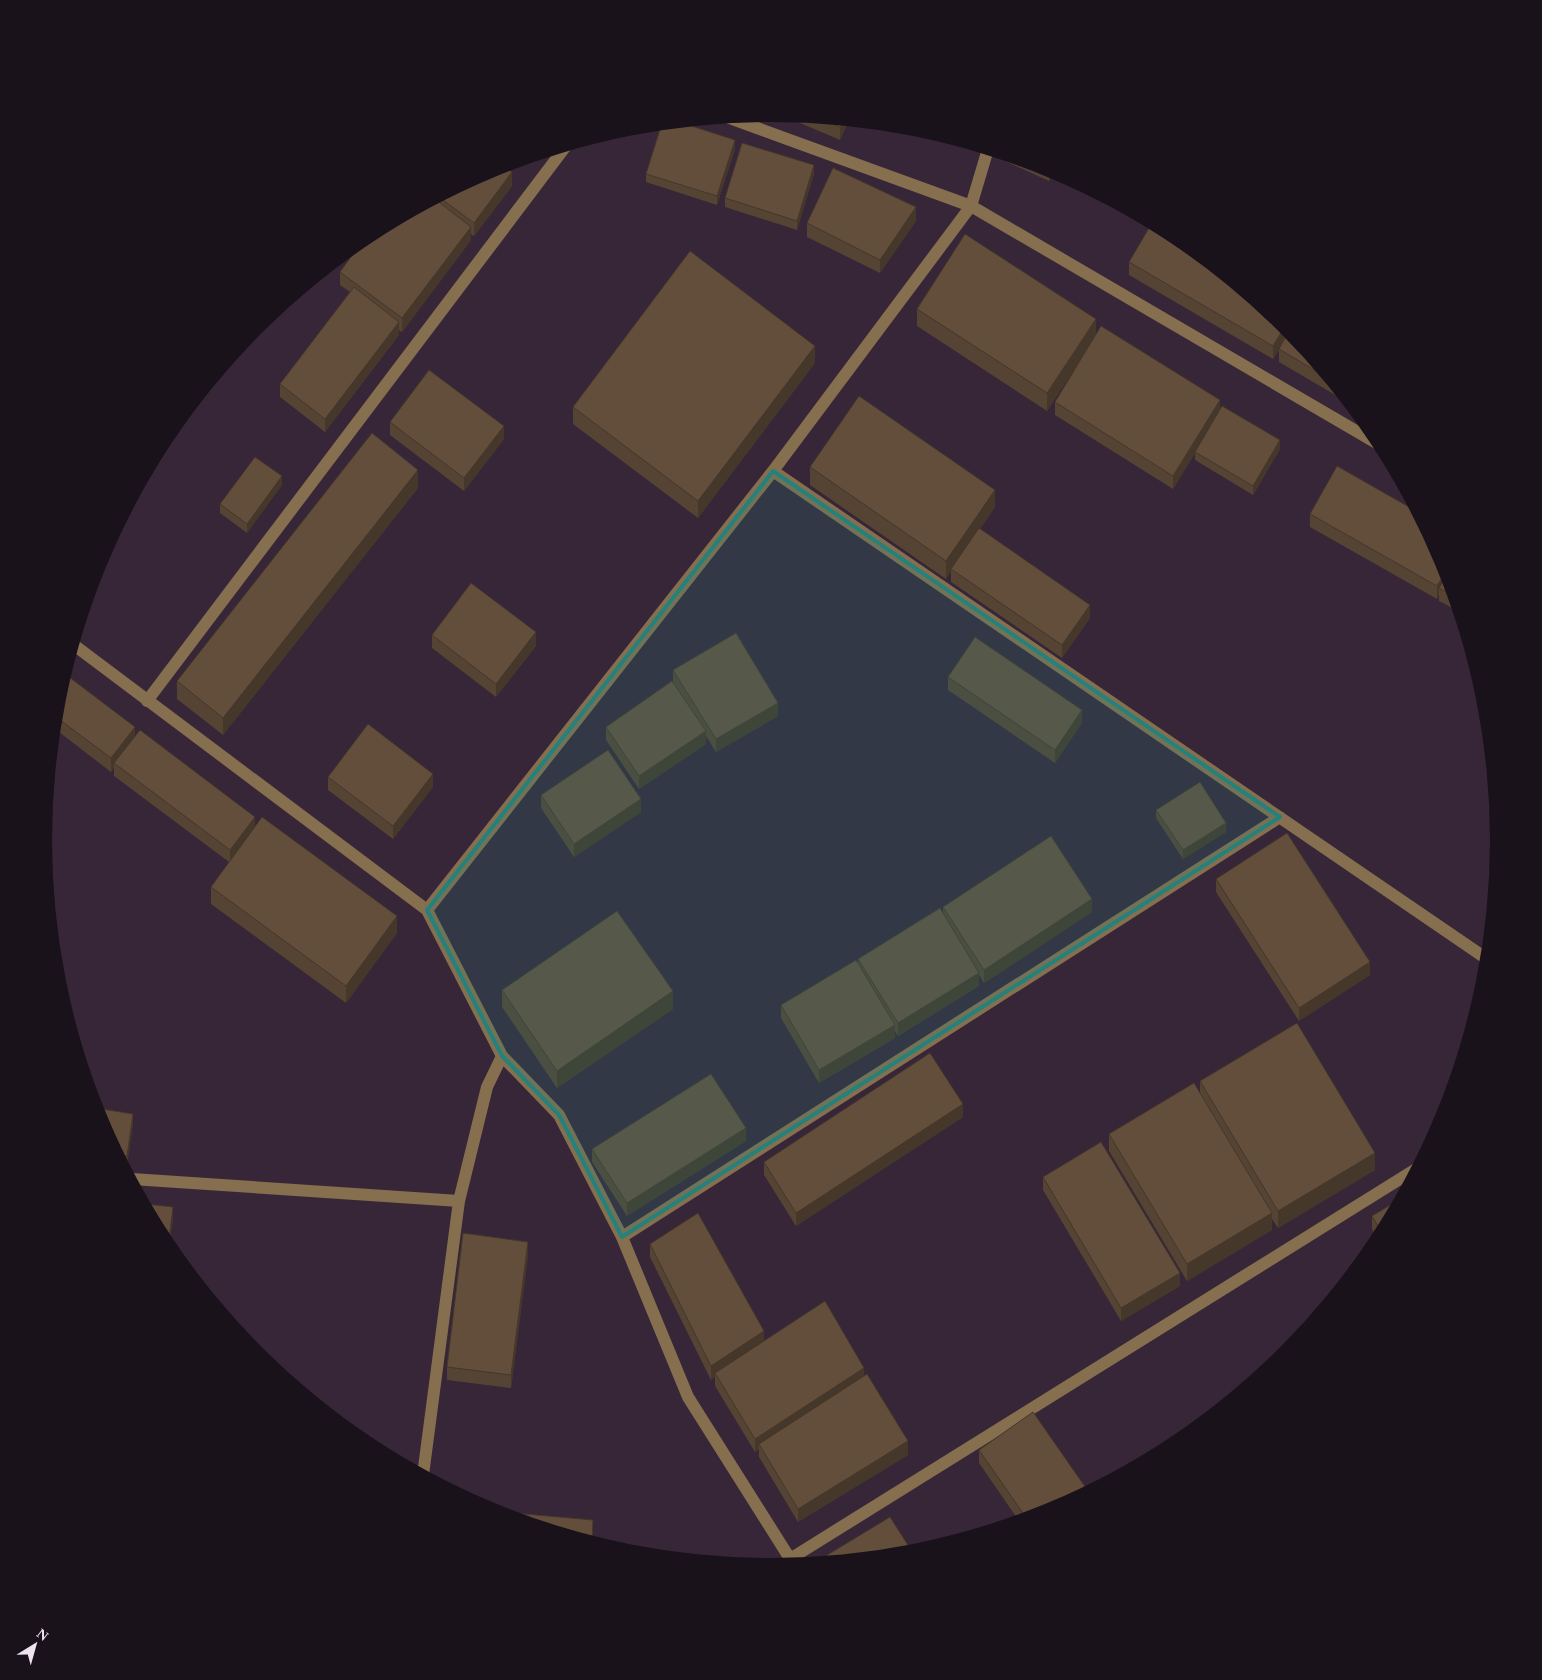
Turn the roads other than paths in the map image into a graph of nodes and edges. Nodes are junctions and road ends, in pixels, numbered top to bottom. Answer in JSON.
{"nodes":[{"id":1,"x":742,"y":123,"type":"edge"},
{"id":2,"x":560,"y":154,"type":"edge"},
{"id":3,"x":986,"y":155,"type":"edge"},
{"id":4,"x":971,"y":206,"type":"junction"},
{"id":5,"x":1364,"y":436,"type":"edge"},
{"id":6,"x":773,"y":471,"type":"junction"},
{"id":7,"x":79,"y":649,"type":"edge"},
{"id":8,"x":147,"y":701,"type":"junction"},
{"id":9,"x":1280,"y":817,"type":"junction"},
{"id":10,"x":427,"y":910,"type":"junction"},
{"id":11,"x":1480,"y":955,"type":"edge"},
{"id":12,"x":502,"y":1056,"type":"junction"},
{"id":13,"x":1406,"y":1176,"type":"edge"},
{"id":14,"x":139,"y":1180,"type":"edge"},
{"id":15,"x":459,"y":1201,"type":"junction"},
{"id":16,"x":622,"y":1237,"type":"junction"},
{"id":17,"x":424,"y":1468,"type":"edge"},
{"id":18,"x":799,"y":1557,"type":"edge"},
{"id":19,"x":789,"y":1558,"type":"edge"}],
"edges":[{"from":1,"to":4,"type":"street"},
{"from":2,"to":8,"type":"street"},
{"from":3,"to":4,"type":"street"},
{"from":4,"to":5,"type":"street"},
{"from":4,"to":6,"type":"street"},
{"from":6,"to":9,"type":"street"},
{"from":6,"to":10,"type":"street"},
{"from":7,"to":8,"type":"street"},
{"from":8,"to":10,"type":"street"},
{"from":9,"to":11,"type":"street"},
{"from":9,"to":16,"type":"street"},
{"from":10,"to":12,"type":"street"},
{"from":12,"to":15,"type":"street"},
{"from":12,"to":16,"type":"street"},
{"from":13,"to":18,"type":"street"},
{"from":14,"to":15,"type":"street"},
{"from":15,"to":17,"type":"street"},
{"from":16,"to":19,"type":"street"}]}
